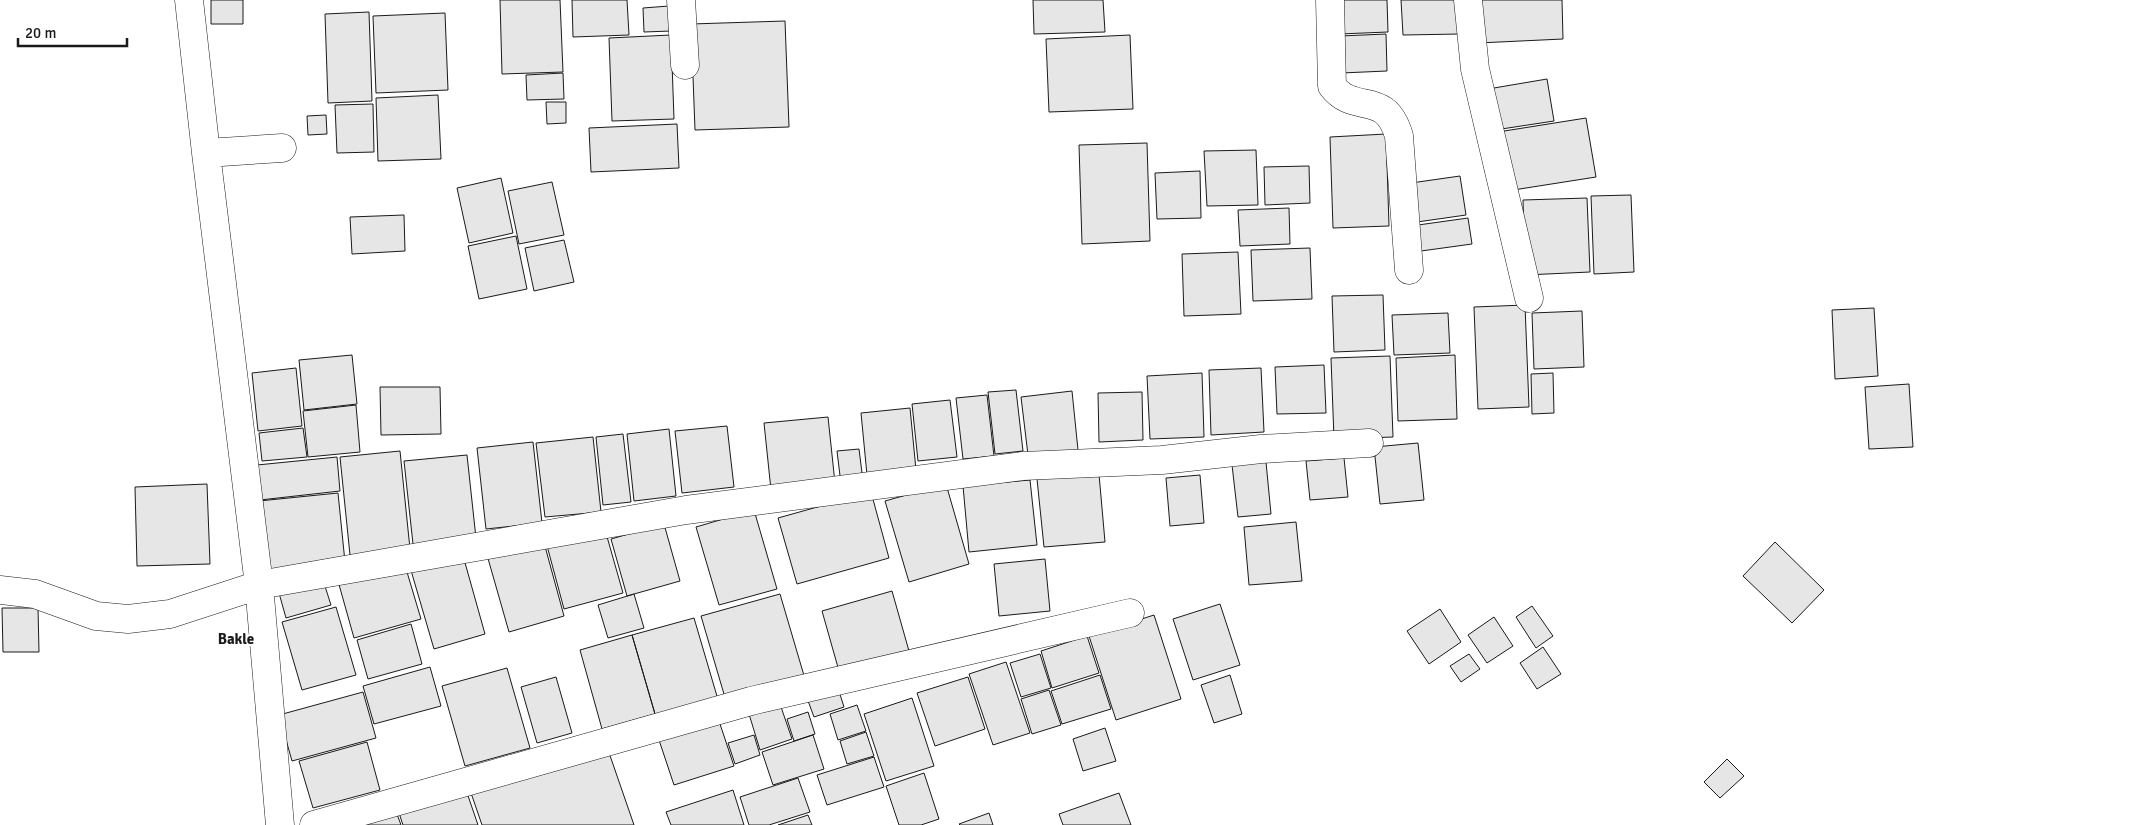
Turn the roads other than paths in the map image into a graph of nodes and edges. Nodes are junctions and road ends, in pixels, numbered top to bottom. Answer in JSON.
{"nodes":[{"id":1,"x":189,"y":0,"type":"edge"},
{"id":2,"x":681,"y":0,"type":"edge"},
{"id":3,"x":1330,"y":0,"type":"edge"},
{"id":4,"x":1468,"y":0,"type":"edge"},
{"id":5,"x":685,"y":65,"type":"dead end"},
{"id":6,"x":282,"y":148,"type":"dead end"},
{"id":7,"x":206,"y":153,"type":"junction"},
{"id":8,"x":1409,"y":270,"type":"dead end"},
{"id":9,"x":1529,"y":298,"type":"dead end"},
{"id":10,"x":1369,"y":443,"type":"dead end"},
{"id":11,"x":259,"y":585,"type":"junction"},
{"id":12,"x":0,"y":590,"type":"edge"},
{"id":13,"x":1130,"y":613,"type":"dead end"},
{"id":14,"x":280,"y":825,"type":"edge"},
{"id":15,"x":314,"y":825,"type":"edge"}],
"edges":[{"from":1,"to":7,"type":"street"},
{"from":2,"to":5,"type":"street"},
{"from":3,"to":8,"type":"street"},
{"from":4,"to":9,"type":"street"},
{"from":6,"to":7,"type":"street"},
{"from":7,"to":11,"type":"street"},
{"from":10,"to":11,"type":"street"},
{"from":11,"to":12,"type":"street"},
{"from":11,"to":14,"type":"street"},
{"from":13,"to":15,"type":"street"}]}
